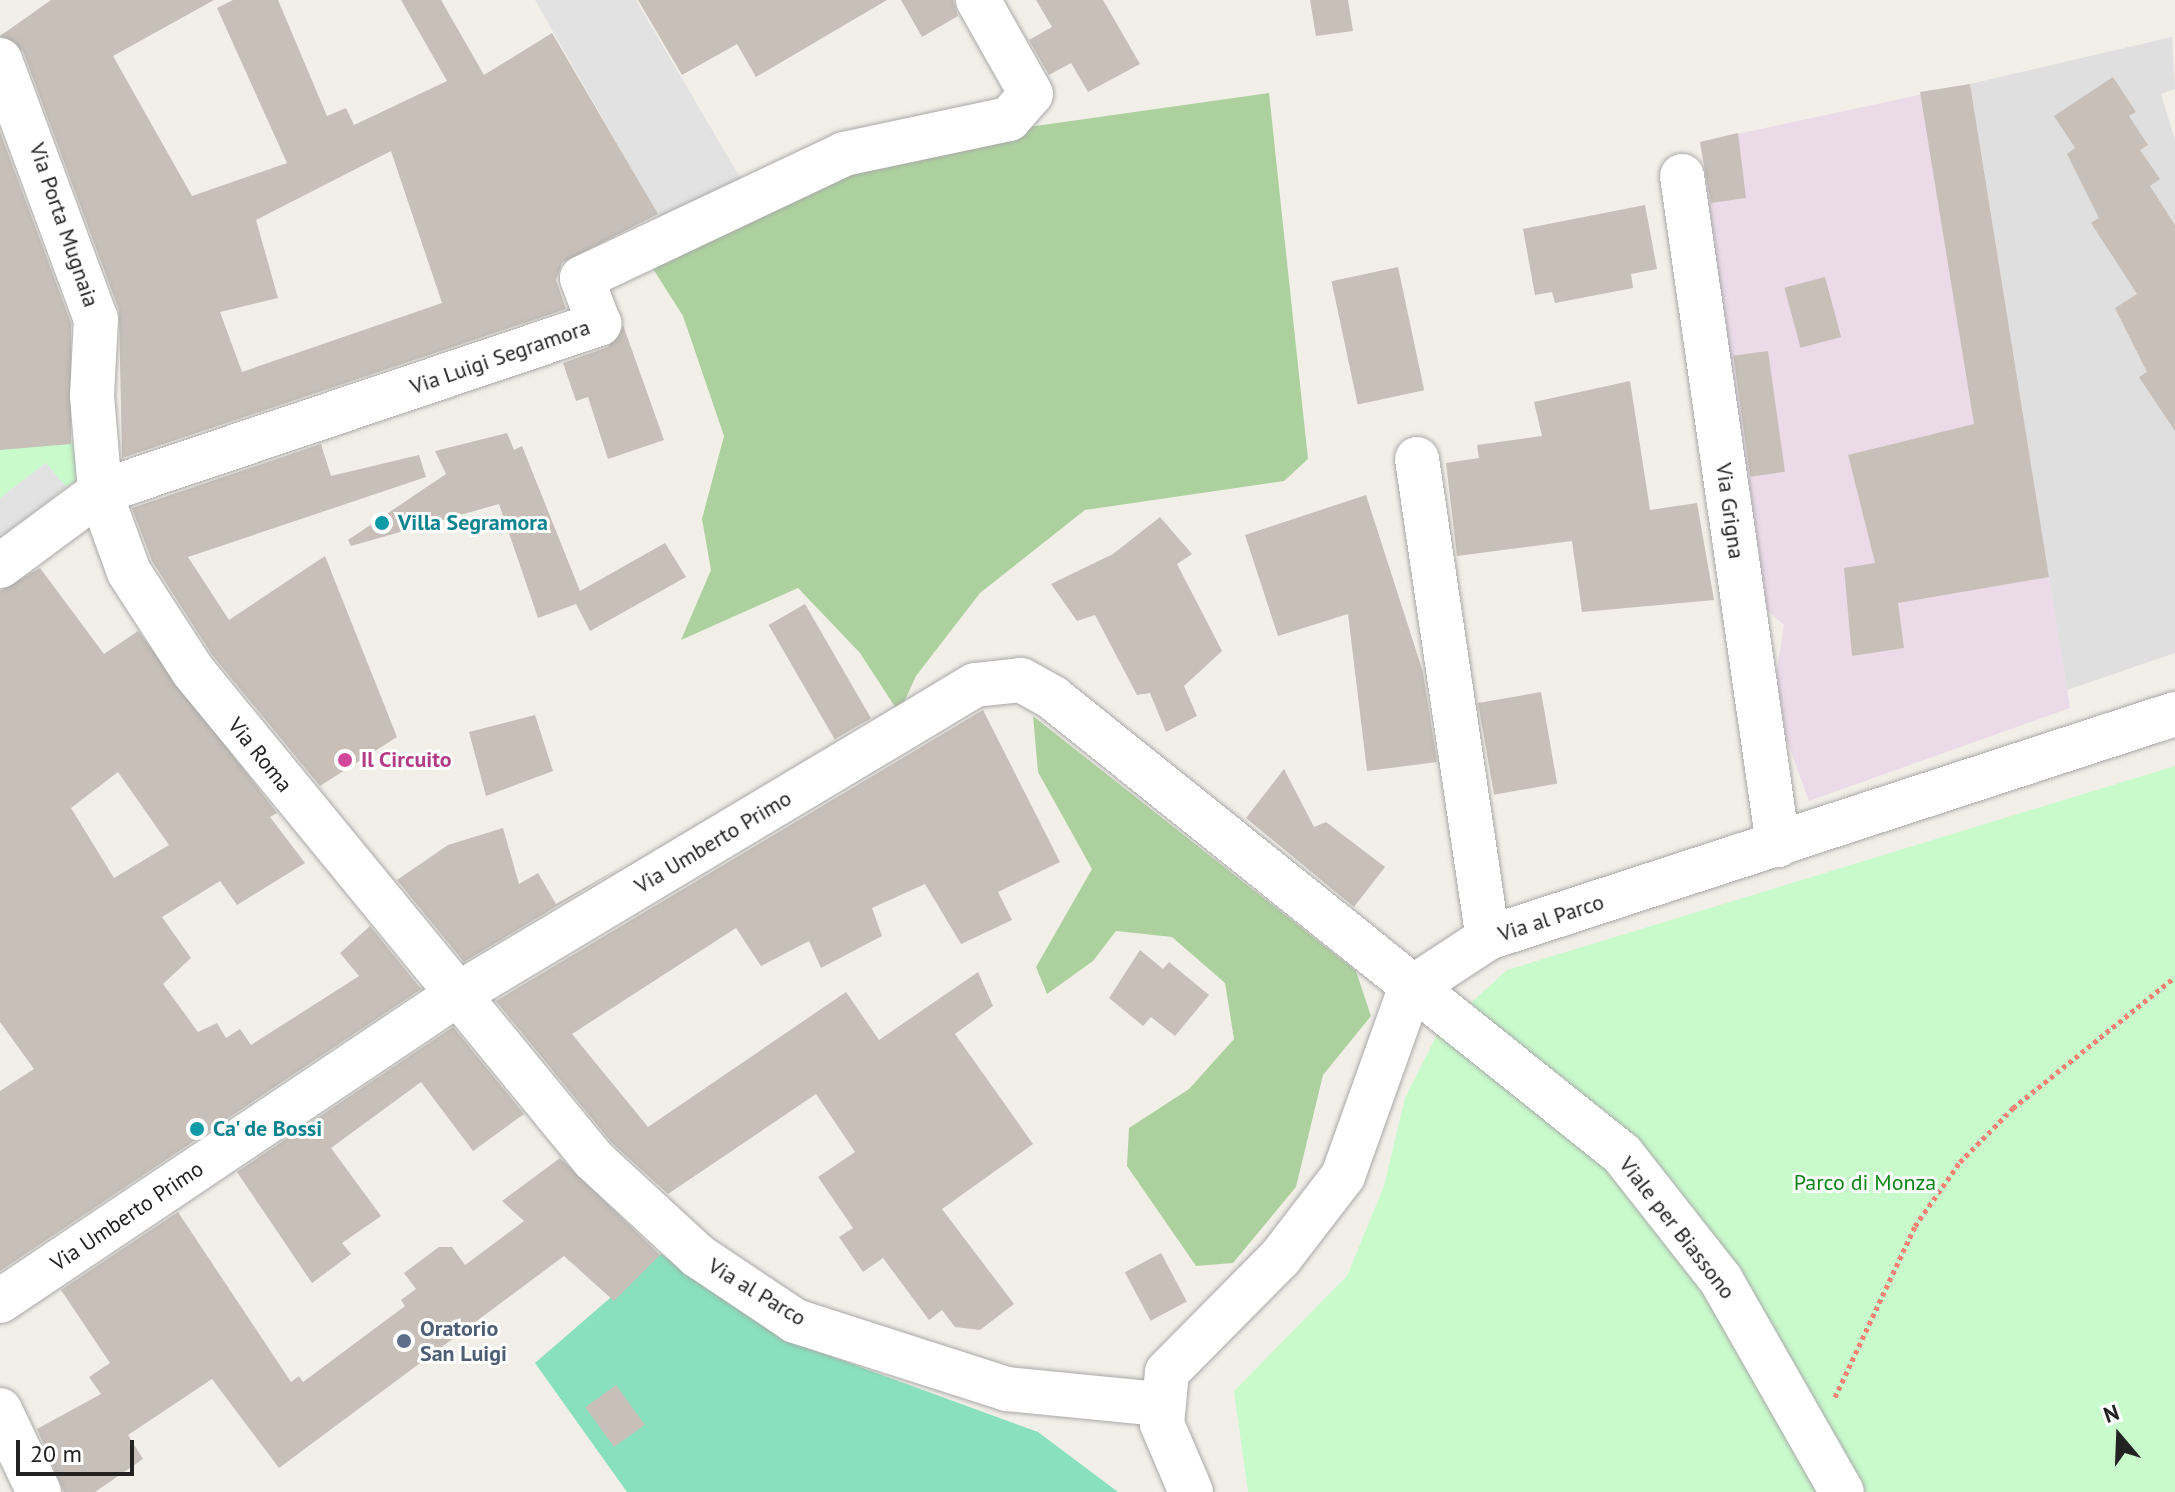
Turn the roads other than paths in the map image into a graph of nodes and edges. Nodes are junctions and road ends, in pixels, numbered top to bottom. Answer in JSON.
{"nodes":[{"id":1,"x":978,"y":0,"type":"edge"},
{"id":2,"x":0,"y":60,"type":"edge"},
{"id":3,"x":1682,"y":176,"type":"dead end"},
{"id":4,"x":1417,"y":459,"type":"dead end"},
{"id":5,"x":100,"y":492,"type":"junction"},
{"id":6,"x":0,"y":566,"type":"edge"},
{"id":7,"x":2175,"y":714,"type":"edge"},
{"id":8,"x":1778,"y":845,"type":"junction"},
{"id":9,"x":1488,"y":938,"type":"junction"},
{"id":10,"x":1410,"y":989,"type":"junction"},
{"id":11,"x":455,"y":996,"type":"junction"},
{"id":12,"x":0,"y":1301,"type":"edge"},
{"id":13,"x":1161,"y":1404,"type":"junction"},
{"id":14,"x":0,"y":1410,"type":"edge"},
{"id":15,"x":1184,"y":1476,"type":"edge"},
{"id":16,"x":39,"y":1492,"type":"edge"},
{"id":17,"x":1842,"y":1492,"type":"edge"}],
"edges":[{"from":1,"to":5,"type":"street","name":"Via Luigi Segramora"},
{"from":2,"to":5,"type":"street","name":"Via Porta Mugnaia"},
{"from":3,"to":8,"type":"street","name":"Via Grigna"},
{"from":4,"to":9,"type":"street"},
{"from":5,"to":6,"type":"street"},
{"from":5,"to":11,"type":"street","name":"Via Roma"},
{"from":7,"to":8,"type":"street","name":"Via al Parco"},
{"from":8,"to":9,"type":"street","name":"Via al Parco"},
{"from":9,"to":10,"type":"street","name":"Via al Parco"},
{"from":10,"to":11,"type":"street","name":"Via Umberto Primo"},
{"from":10,"to":13,"type":"street"},
{"from":10,"to":17,"type":"street","name":"Viale per Biassono"},
{"from":11,"to":12,"type":"street","name":"Via Umberto Primo"},
{"from":11,"to":13,"type":"street","name":"Via al Parco"},
{"from":13,"to":15,"type":"street"},
{"from":14,"to":16,"type":"street"}]}
